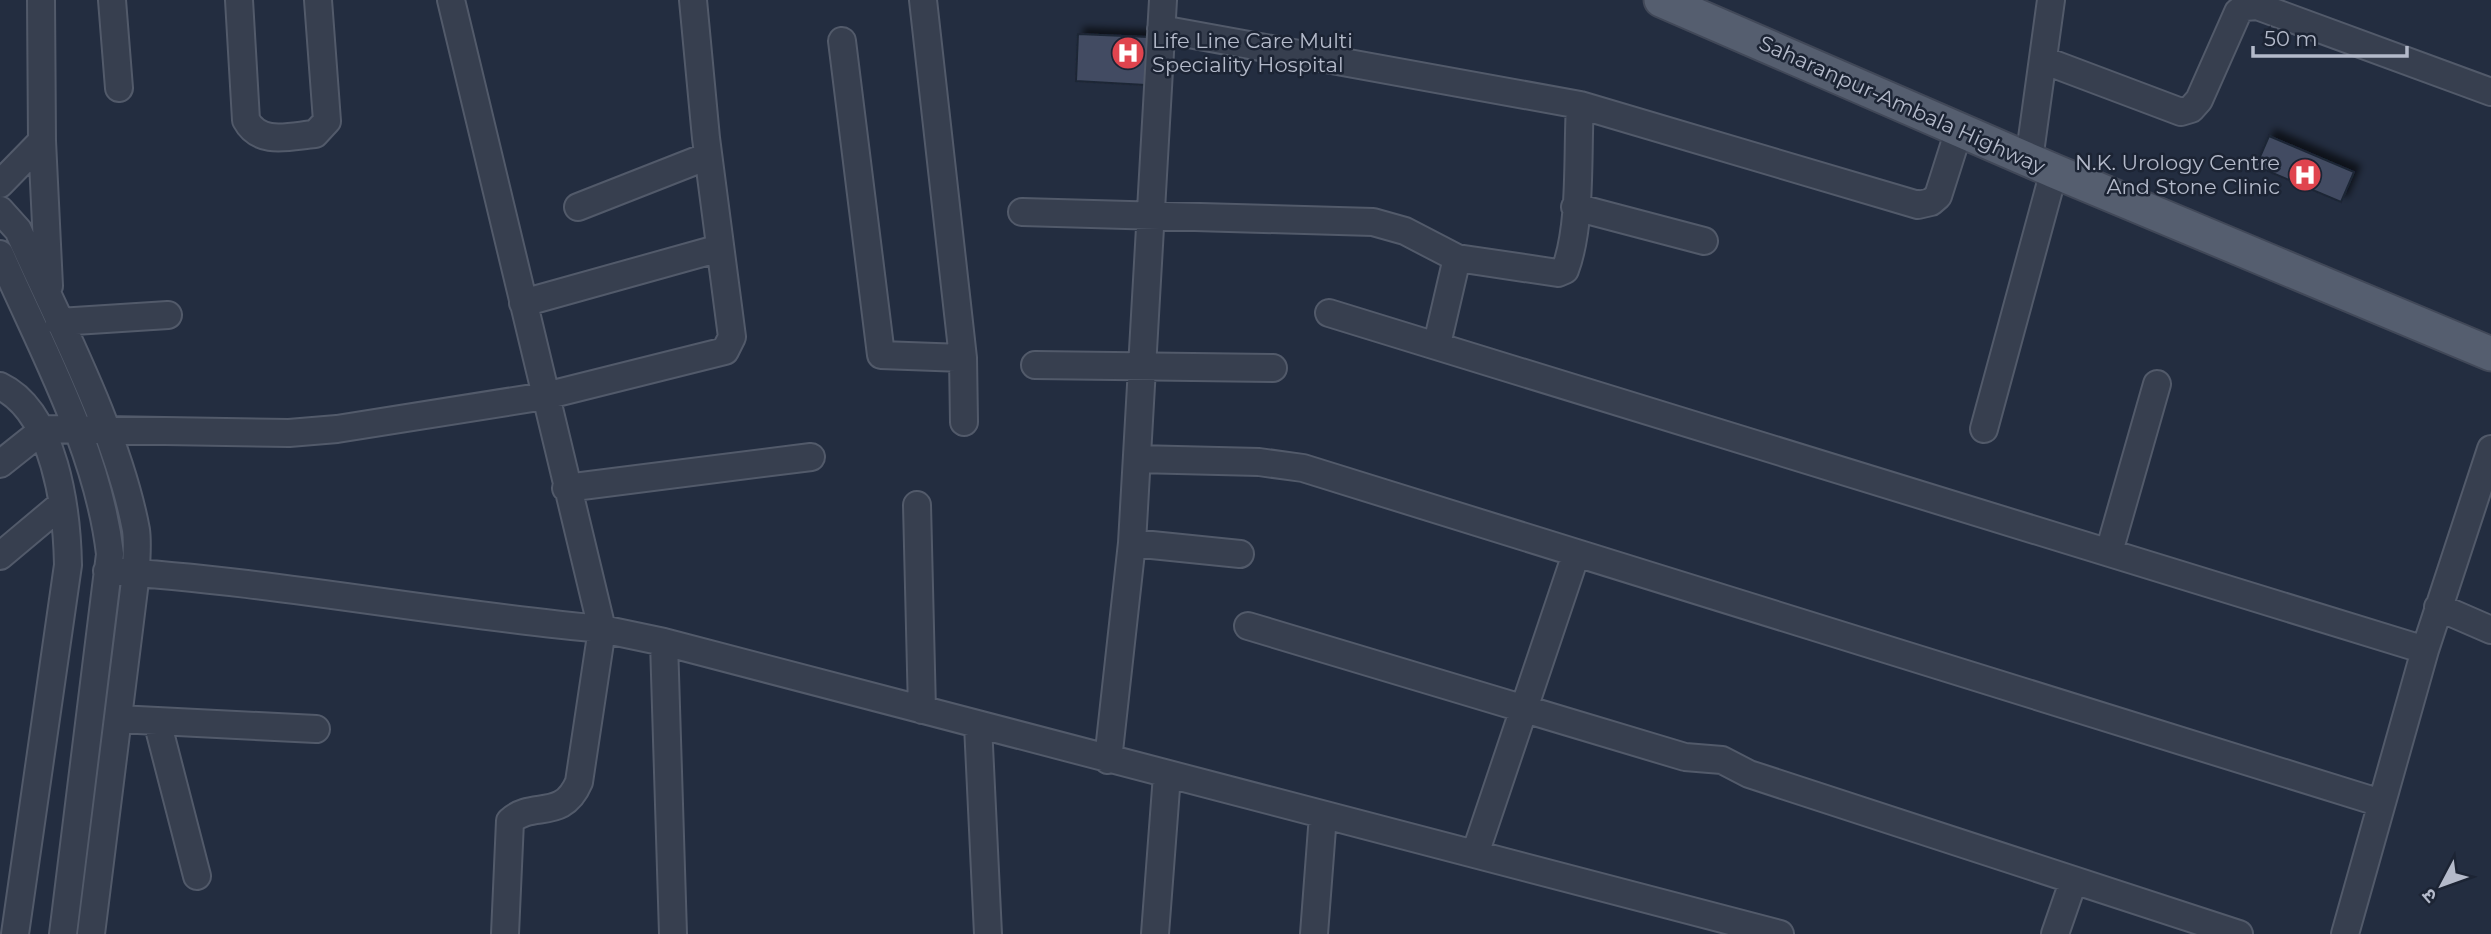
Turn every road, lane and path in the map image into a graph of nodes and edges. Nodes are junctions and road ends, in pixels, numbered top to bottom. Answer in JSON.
{"nodes":[{"id":1,"x":41,"y":0,"type":"edge"},
{"id":2,"x":112,"y":0,"type":"edge"},
{"id":3,"x":239,"y":0,"type":"edge"},
{"id":4,"x":318,"y":0,"type":"edge"},
{"id":5,"x":451,"y":0,"type":"edge"},
{"id":6,"x":693,"y":0,"type":"edge"},
{"id":7,"x":923,"y":0,"type":"edge"},
{"id":8,"x":1163,"y":0,"type":"edge"},
{"id":9,"x":1661,"y":0,"type":"edge"},
{"id":10,"x":2050,"y":0,"type":"edge"},
{"id":11,"x":2241,"y":6,"type":"edge"},
{"id":12,"x":1161,"y":29,"type":"junction"},
{"id":13,"x":842,"y":41,"type":"dead end"},
{"id":14,"x":2042,"y":60,"type":"junction"},
{"id":15,"x":119,"y":88,"type":"dead end"},
{"id":16,"x":2491,"y":92,"type":"edge"},
{"id":17,"x":1580,"y":105,"type":"junction"},
{"id":18,"x":1959,"y":130,"type":"junction"},
{"id":19,"x":42,"y":141,"type":"junction"},
{"id":20,"x":708,"y":156,"type":"junction"},
{"id":21,"x":2042,"y":166,"type":"junction"},
{"id":22,"x":0,"y":184,"type":"edge"},
{"id":23,"x":578,"y":207,"type":"dead end"},
{"id":24,"x":1575,"y":207,"type":"junction"},
{"id":25,"x":0,"y":210,"type":"edge"},
{"id":26,"x":1022,"y":212,"type":"dead end"},
{"id":27,"x":1150,"y":213,"type":"junction"},
{"id":28,"x":1704,"y":241,"type":"dead end"},
{"id":29,"x":720,"y":248,"type":"junction"},
{"id":30,"x":0,"y":254,"type":"edge"},
{"id":31,"x":1457,"y":258,"type":"junction"},
{"id":32,"x":523,"y":303,"type":"junction"},
{"id":33,"x":54,"y":312,"type":"junction"},
{"id":34,"x":1329,"y":313,"type":"dead end"},
{"id":35,"x":169,"y":315,"type":"dead end"},
{"id":36,"x":1437,"y":344,"type":"junction"},
{"id":37,"x":2491,"y":354,"type":"edge"},
{"id":38,"x":963,"y":358,"type":"junction"},
{"id":39,"x":1035,"y":365,"type":"dead end"},
{"id":40,"x":1141,"y":367,"type":"junction"},
{"id":41,"x":1273,"y":368,"type":"dead end"},
{"id":42,"x":2157,"y":384,"type":"dead end"},
{"id":43,"x":0,"y":386,"type":"edge"},
{"id":44,"x":545,"y":396,"type":"junction"},
{"id":45,"x":964,"y":422,"type":"dead end"},
{"id":46,"x":44,"y":429,"type":"junction"},
{"id":47,"x":1984,"y":429,"type":"dead end"},
{"id":48,"x":77,"y":430,"type":"junction"},
{"id":49,"x":106,"y":430,"type":"junction"},
{"id":50,"x":2491,"y":449,"type":"edge"},
{"id":51,"x":811,"y":457,"type":"dead end"},
{"id":52,"x":1137,"y":459,"type":"junction"},
{"id":53,"x":0,"y":464,"type":"edge"},
{"id":54,"x":566,"y":488,"type":"junction"},
{"id":55,"x":62,"y":504,"type":"junction"},
{"id":56,"x":917,"y":505,"type":"dead end"},
{"id":57,"x":1132,"y":543,"type":"junction"},
{"id":58,"x":2109,"y":552,"type":"junction"},
{"id":59,"x":1240,"y":554,"type":"dead end"},
{"id":60,"x":1576,"y":554,"type":"junction"},
{"id":61,"x":0,"y":556,"type":"edge"},
{"id":62,"x":107,"y":571,"type":"junction"},
{"id":63,"x":136,"y":573,"type":"junction"},
{"id":64,"x":2438,"y":607,"type":"junction"},
{"id":65,"x":1248,"y":626,"type":"dead end"},
{"id":66,"x":602,"y":629,"type":"junction"},
{"id":67,"x":2491,"y":630,"type":"edge"},
{"id":68,"x":664,"y":642,"type":"junction"},
{"id":69,"x":2425,"y":650,"type":"junction"},
{"id":70,"x":1523,"y":709,"type":"junction"},
{"id":71,"x":922,"y":710,"type":"junction"},
{"id":72,"x":118,"y":719,"type":"junction"},
{"id":73,"x":157,"y":721,"type":"junction"},
{"id":74,"x":978,"y":724,"type":"junction"},
{"id":75,"x":316,"y":729,"type":"dead end"},
{"id":76,"x":1108,"y":760,"type":"junction"},
{"id":77,"x":1167,"y":775,"type":"junction"},
{"id":78,"x":2381,"y":803,"type":"junction"},
{"id":79,"x":1323,"y":815,"type":"junction"},
{"id":80,"x":1475,"y":854,"type":"junction"},
{"id":81,"x":197,"y":876,"type":"dead end"},
{"id":82,"x":2073,"y":882,"type":"junction"},
{"id":83,"x":19,"y":903,"type":"junction"},
{"id":84,"x":0,"y":922,"type":"edge"},
{"id":85,"x":15,"y":934,"type":"edge"},
{"id":86,"x":63,"y":934,"type":"edge"},
{"id":87,"x":91,"y":934,"type":"edge"},
{"id":88,"x":505,"y":934,"type":"edge"},
{"id":89,"x":673,"y":934,"type":"edge"},
{"id":90,"x":988,"y":934,"type":"edge"},
{"id":91,"x":1155,"y":934,"type":"edge"},
{"id":92,"x":1314,"y":934,"type":"edge"},
{"id":93,"x":1780,"y":934,"type":"edge"},
{"id":94,"x":2055,"y":934,"type":"edge"},
{"id":95,"x":2239,"y":934,"type":"edge"},
{"id":96,"x":2345,"y":934,"type":"edge"}],
"edges":[{"from":1,"to":19,"type":"street"},
{"from":2,"to":15,"type":"street"},
{"from":3,"to":4,"type":"street"},
{"from":5,"to":32,"type":"street"},
{"from":6,"to":20,"type":"street"},
{"from":7,"to":38,"type":"street"},
{"from":8,"to":12,"type":"street"},
{"from":9,"to":18,"type":"main road","name":"Saharanpur-Ambala Highway"},
{"from":10,"to":14,"type":"street"},
{"from":11,"to":14,"type":"street"},
{"from":11,"to":16,"type":"street"},
{"from":12,"to":17,"type":"street"},
{"from":12,"to":27,"type":"street"},
{"from":13,"to":38,"type":"street"},
{"from":14,"to":21,"type":"street"},
{"from":17,"to":18,"type":"street"},
{"from":17,"to":24,"type":"street"},
{"from":18,"to":21,"type":"main road","name":"Saharanpur-Ambala Highway"},
{"from":19,"to":22,"type":"street"},
{"from":19,"to":33,"type":"street"},
{"from":20,"to":23,"type":"street"},
{"from":20,"to":29,"type":"street"},
{"from":21,"to":37,"type":"main road","name":"Saharanpur-Ambala Highway"},
{"from":21,"to":47,"type":"street"},
{"from":24,"to":28,"type":"street"},
{"from":24,"to":31,"type":"street"},
{"from":25,"to":33,"type":"street"},
{"from":26,"to":27,"type":"street"},
{"from":27,"to":31,"type":"street"},
{"from":27,"to":40,"type":"street"},
{"from":29,"to":32,"type":"street"},
{"from":29,"to":44,"type":"street"},
{"from":30,"to":48,"type":"street"},
{"from":31,"to":36,"type":"street"},
{"from":32,"to":44,"type":"street"},
{"from":33,"to":35,"type":"street"},
{"from":33,"to":49,"type":"street"},
{"from":34,"to":36,"type":"street"},
{"from":36,"to":58,"type":"street"},
{"from":38,"to":45,"type":"street"},
{"from":39,"to":40,"type":"street"},
{"from":40,"to":41,"type":"street"},
{"from":40,"to":52,"type":"street"},
{"from":42,"to":58,"type":"street"},
{"from":43,"to":46,"type":"street"},
{"from":44,"to":49,"type":"street"},
{"from":44,"to":54,"type":"street"},
{"from":46,"to":48,"type":"street"},
{"from":46,"to":53,"type":"street"},
{"from":46,"to":55,"type":"street"},
{"from":48,"to":49,"type":"street"},
{"from":48,"to":62,"type":"street"},
{"from":49,"to":63,"type":"street"},
{"from":50,"to":64,"type":"street"},
{"from":51,"to":54,"type":"street"},
{"from":52,"to":57,"type":"street"},
{"from":52,"to":60,"type":"street"},
{"from":54,"to":66,"type":"street"},
{"from":55,"to":61,"type":"street"},
{"from":55,"to":83,"type":"street"},
{"from":56,"to":71,"type":"street"},
{"from":57,"to":59,"type":"street"},
{"from":57,"to":76,"type":"street"},
{"from":58,"to":69,"type":"street"},
{"from":60,"to":70,"type":"street"},
{"from":60,"to":78,"type":"street"},
{"from":62,"to":63,"type":"street"},
{"from":62,"to":86,"type":"street"},
{"from":63,"to":66,"type":"street"},
{"from":63,"to":72,"type":"street"},
{"from":64,"to":67,"type":"street"},
{"from":64,"to":69,"type":"street"},
{"from":65,"to":70,"type":"street"},
{"from":66,"to":68,"type":"street"},
{"from":66,"to":88,"type":"street"},
{"from":68,"to":71,"type":"street"},
{"from":68,"to":89,"type":"street"},
{"from":69,"to":78,"type":"street"},
{"from":70,"to":80,"type":"street"},
{"from":70,"to":82,"type":"street"},
{"from":71,"to":74,"type":"street"},
{"from":72,"to":73,"type":"street"},
{"from":72,"to":87,"type":"street"},
{"from":73,"to":75,"type":"street"},
{"from":73,"to":81,"type":"street"},
{"from":74,"to":76,"type":"street"},
{"from":74,"to":90,"type":"street"},
{"from":76,"to":77,"type":"street"},
{"from":77,"to":79,"type":"street"},
{"from":77,"to":91,"type":"street"},
{"from":78,"to":96,"type":"street"},
{"from":79,"to":80,"type":"street"},
{"from":79,"to":92,"type":"street"},
{"from":80,"to":93,"type":"street"},
{"from":82,"to":94,"type":"street"},
{"from":82,"to":95,"type":"street"},
{"from":83,"to":84,"type":"street"},
{"from":83,"to":85,"type":"street"}]}
